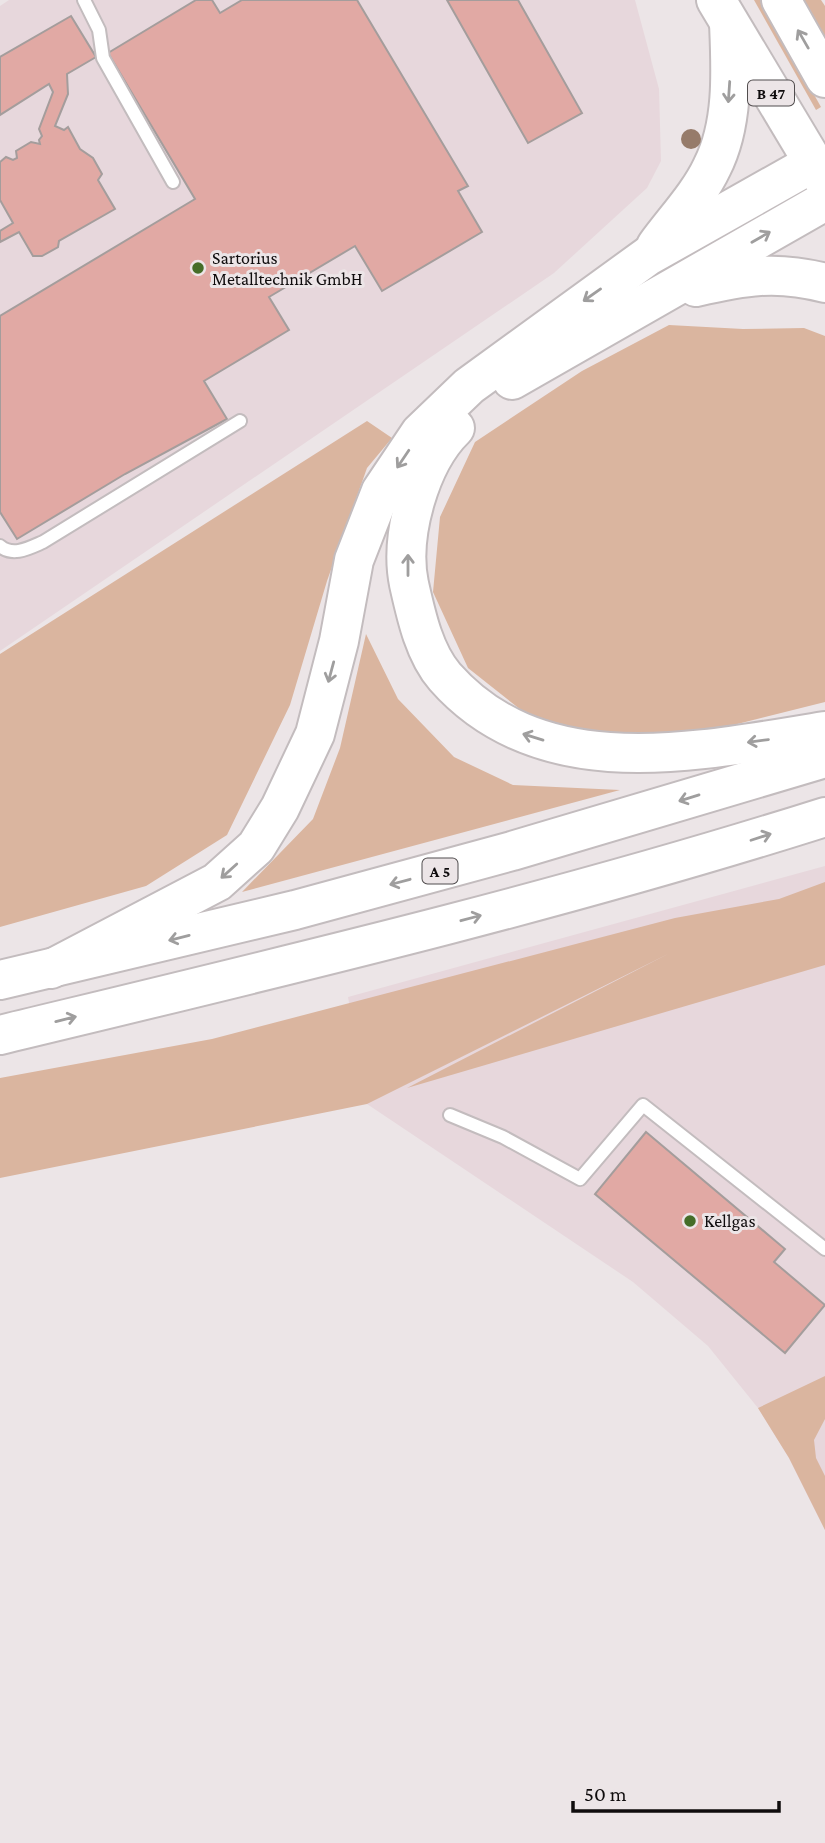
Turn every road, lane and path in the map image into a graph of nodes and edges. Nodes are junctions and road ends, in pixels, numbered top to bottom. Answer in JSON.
{"nodes":[{"id":1,"x":83,"y":0,"type":"edge"},
{"id":2,"x":780,"y":0,"type":"edge"},
{"id":3,"x":723,"y":12,"type":"edge"},
{"id":4,"x":825,"y":78,"type":"edge"},
{"id":5,"x":821,"y":167,"type":"edge"},
{"id":6,"x":173,"y":182,"type":"dead end"},
{"id":7,"x":825,"y":201,"type":"edge"},
{"id":8,"x":648,"y":256,"type":"junction"},
{"id":9,"x":825,"y":283,"type":"edge"},
{"id":10,"x":660,"y":296,"type":"junction"},
{"id":11,"x":240,"y":421,"type":"dead end"},
{"id":12,"x":0,"y":546,"type":"edge"},
{"id":13,"x":825,"y":731,"type":"edge"},
{"id":14,"x":825,"y":758,"type":"edge"},
{"id":15,"x":825,"y":817,"type":"edge"},
{"id":16,"x":51,"y":969,"type":"junction"},
{"id":17,"x":0,"y":980,"type":"edge"},
{"id":18,"x":0,"y":1035,"type":"edge"},
{"id":19,"x":450,"y":1115,"type":"dead end"},
{"id":20,"x":825,"y":1249,"type":"edge"}],
"edges":[{"from":1,"to":6,"type":"lane"},
{"from":4,"to":2,"type":"main road","one_way":true},
{"from":3,"to":5,"type":"main road","number":"B 47"},
{"from":3,"to":8,"type":"main road","one_way":true},
{"from":5,"to":8,"type":"main road"},
{"from":10,"to":7,"type":"main road","one_way":true},
{"from":8,"to":16,"type":"main road","one_way":true},
{"from":9,"to":10,"type":"main road"},
{"from":13,"to":10,"type":"main road","one_way":true},
{"from":11,"to":12,"type":"lane"},
{"from":14,"to":16,"type":"main road","number":"A 5","one_way":true},
{"from":18,"to":15,"type":"main road","one_way":true},
{"from":16,"to":17,"type":"main road","number":"A 5"},
{"from":19,"to":20,"type":"lane"}]}
